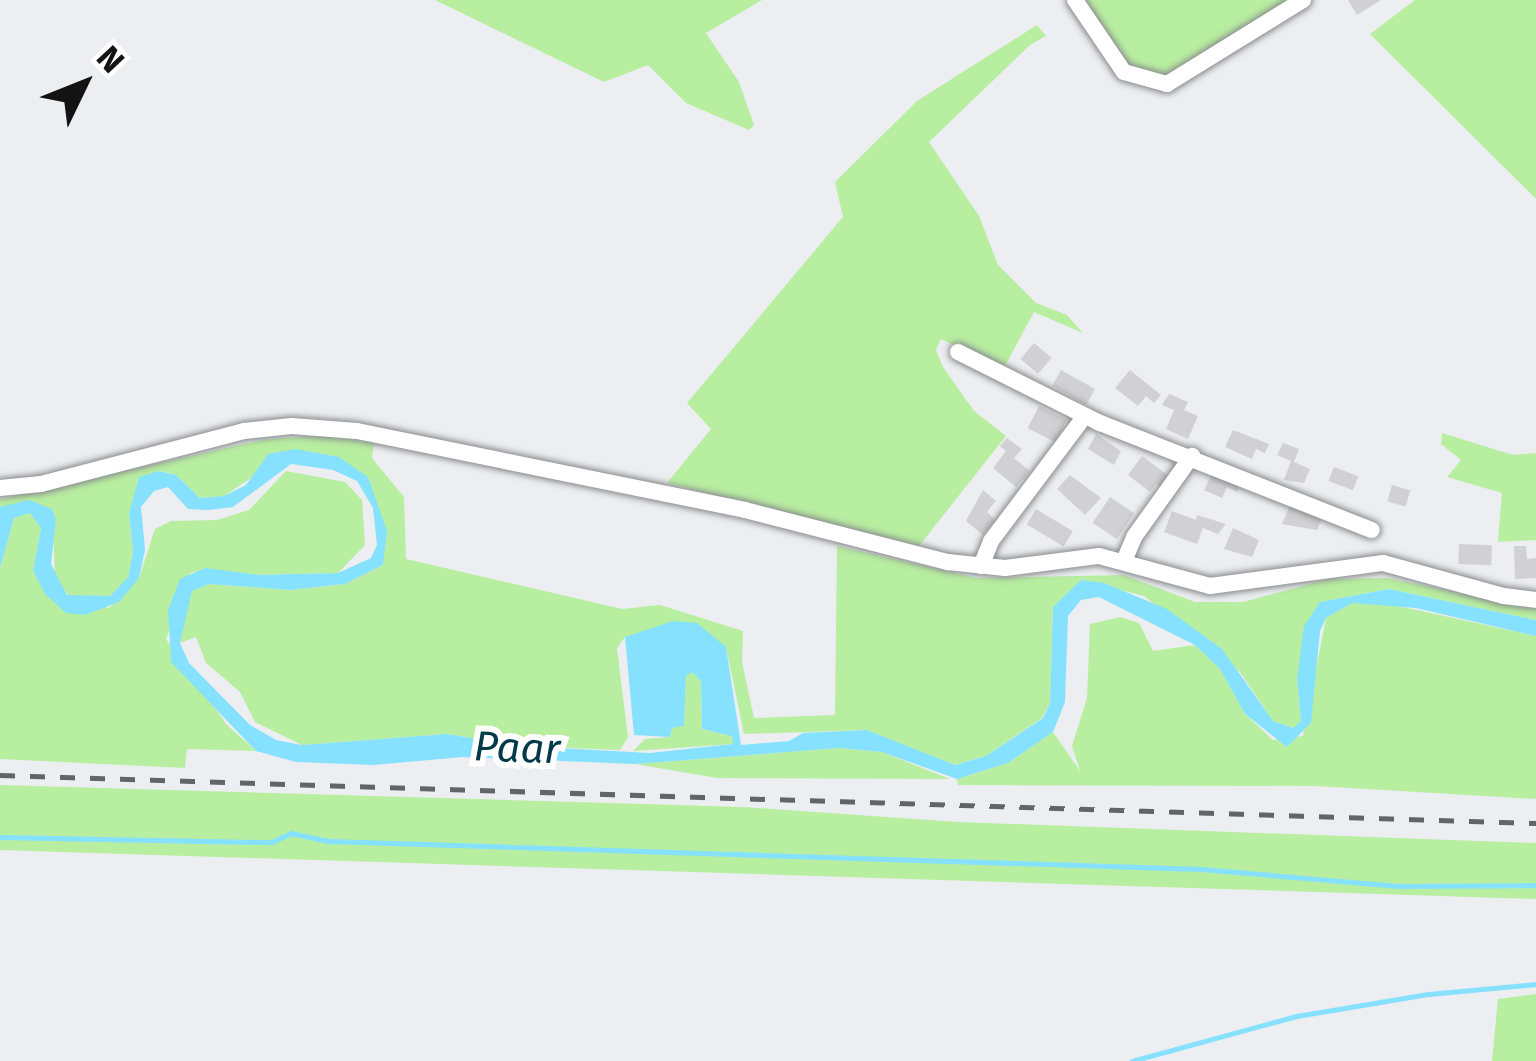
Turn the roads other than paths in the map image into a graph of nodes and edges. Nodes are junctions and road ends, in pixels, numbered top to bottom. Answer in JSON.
{"nodes":[{"id":1,"x":1075,"y":0,"type":"edge"},
{"id":2,"x":1303,"y":0,"type":"edge"},
{"id":3,"x":958,"y":352,"type":"dead end"},
{"id":4,"x":1085,"y":416,"type":"junction"},
{"id":5,"x":1192,"y":456,"type":"junction"},
{"id":6,"x":0,"y":488,"type":"edge"},
{"id":7,"x":1372,"y":530,"type":"dead end"},
{"id":8,"x":1124,"y":561,"type":"junction"},
{"id":9,"x":981,"y":566,"type":"junction"},
{"id":10,"x":1536,"y":600,"type":"edge"}],
"edges":[{"from":1,"to":2,"type":"street"},
{"from":3,"to":4,"type":"street"},
{"from":4,"to":5,"type":"street"},
{"from":4,"to":9,"type":"street"},
{"from":5,"to":7,"type":"street"},
{"from":5,"to":8,"type":"street"},
{"from":6,"to":9,"type":"street"},
{"from":8,"to":9,"type":"street"},
{"from":8,"to":10,"type":"street"}]}
